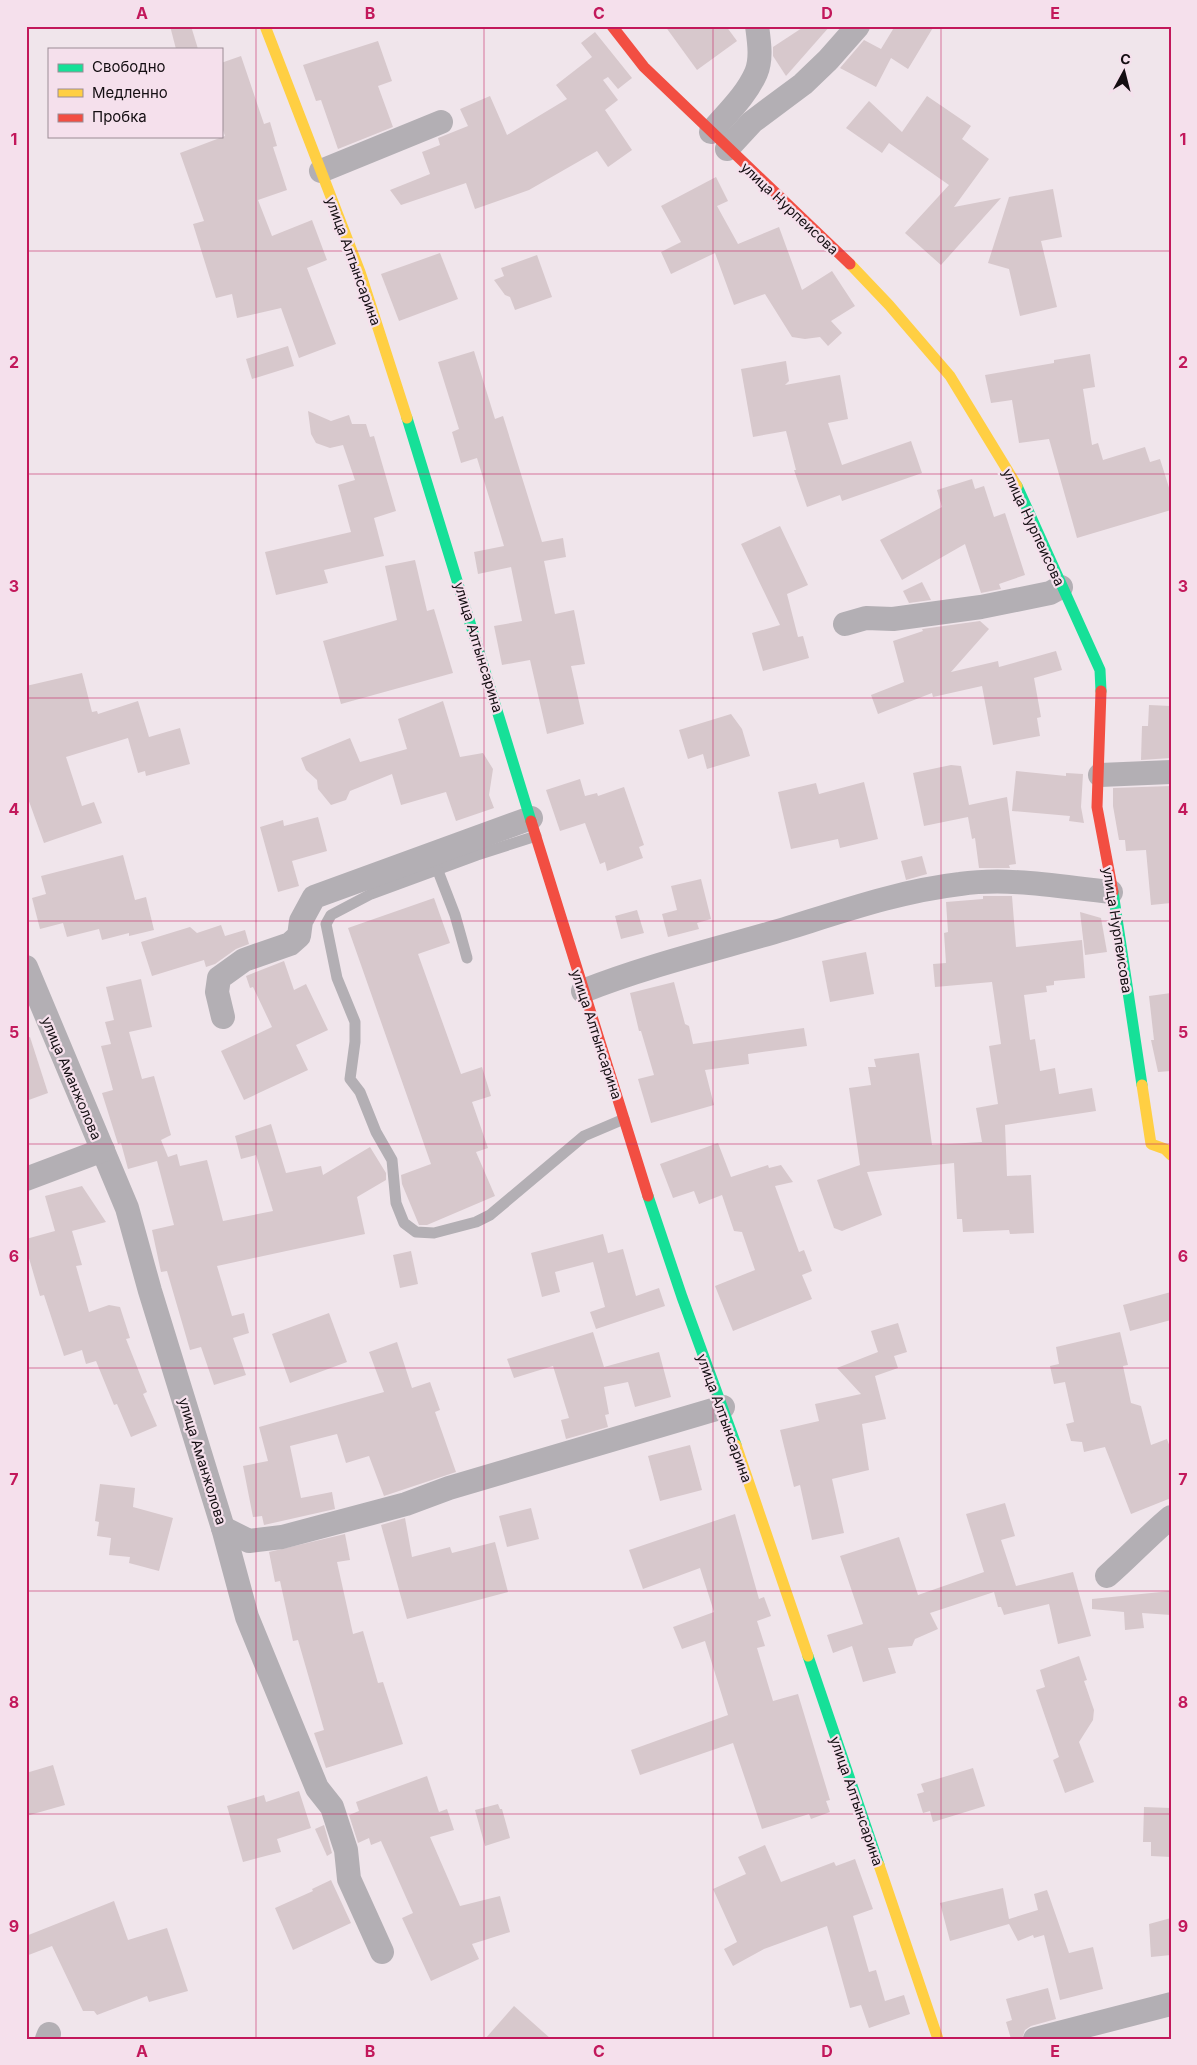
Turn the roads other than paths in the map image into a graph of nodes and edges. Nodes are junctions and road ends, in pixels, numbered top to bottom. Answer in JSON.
{"nodes":[{"id":1,"x":265,"y":26,"type":"edge"},
{"id":2,"x":612,"y":26,"type":"edge"},
{"id":3,"x":757,"y":26,"type":"edge"},
{"id":4,"x":858,"y":26,"type":"edge"},
{"id":5,"x":441,"y":122,"type":"dead end"},
{"id":6,"x":719,"y":140,"type":"junction"},
{"id":7,"x":322,"y":171,"type":"junction"},
{"id":8,"x":1061,"y":587,"type":"junction"},
{"id":9,"x":845,"y":624,"type":"dead end"},
{"id":10,"x":1171,"y":772,"type":"edge"},
{"id":11,"x":1100,"y":775,"type":"junction"},
{"id":12,"x":534,"y":827,"type":"junction"},
{"id":13,"x":438,"y":871,"type":"junction"},
{"id":14,"x":1111,"y":892,"type":"junction"},
{"id":15,"x":467,"y":958,"type":"dead end"},
{"id":16,"x":26,"y":967,"type":"edge"},
{"id":17,"x":583,"y":991,"type":"junction"},
{"id":18,"x":223,"y":1017,"type":"dead end"},
{"id":19,"x":624,"y":1119,"type":"junction"},
{"id":20,"x":103,"y":1150,"type":"junction"},
{"id":21,"x":1171,"y":1155,"type":"edge"},
{"id":22,"x":26,"y":1179,"type":"edge"},
{"id":23,"x":723,"y":1407,"type":"junction"},
{"id":24,"x":1171,"y":1517,"type":"edge"},
{"id":25,"x":223,"y":1528,"type":"junction"},
{"id":26,"x":1107,"y":1576,"type":"dead end"},
{"id":27,"x":382,"y":1952,"type":"dead end"},
{"id":28,"x":1171,"y":2004,"type":"edge"},
{"id":29,"x":938,"y":2039,"type":"edge"},
{"id":30,"x":1035,"y":2039,"type":"edge"}],
"edges":[{"from":1,"to":7,"type":"street","name":"улица Алтынсарина"},
{"from":2,"to":6,"type":"street","name":"улица Нурпеисова"},
{"from":3,"to":6,"type":"street"},
{"from":4,"to":6,"type":"street"},
{"from":5,"to":7,"type":"street"},
{"from":6,"to":8,"type":"street","name":"улица Нурпеисова"},
{"from":7,"to":12,"type":"street","name":"улица Алтынсарина"},
{"from":8,"to":9,"type":"street"},
{"from":8,"to":11,"type":"street","name":"улица Нурпеисова"},
{"from":10,"to":11,"type":"street"},
{"from":11,"to":14,"type":"street","name":"улица Нурпеисова"},
{"from":12,"to":13,"type":"lane"},
{"from":12,"to":17,"type":"street","name":"улица Алтынсарина"},
{"from":12,"to":18,"type":"street"},
{"from":13,"to":15,"type":"lane"},
{"from":13,"to":19,"type":"lane"},
{"from":14,"to":17,"type":"street"},
{"from":14,"to":21,"type":"street","name":"улица Нурпеисова"},
{"from":16,"to":20,"type":"street","name":"улица Аманжолова"},
{"from":17,"to":19,"type":"street","name":"улица Алтынсарина"},
{"from":19,"to":23,"type":"street","name":"улица Алтынсарина"},
{"from":20,"to":22,"type":"street"},
{"from":20,"to":25,"type":"street","name":"улица Аманжолова"},
{"from":23,"to":25,"type":"street"},
{"from":23,"to":29,"type":"street","name":"улица Алтынсарина"},
{"from":24,"to":26,"type":"street"},
{"from":25,"to":27,"type":"street","name":"улица Аманжолова"},
{"from":28,"to":30,"type":"street"}]}
